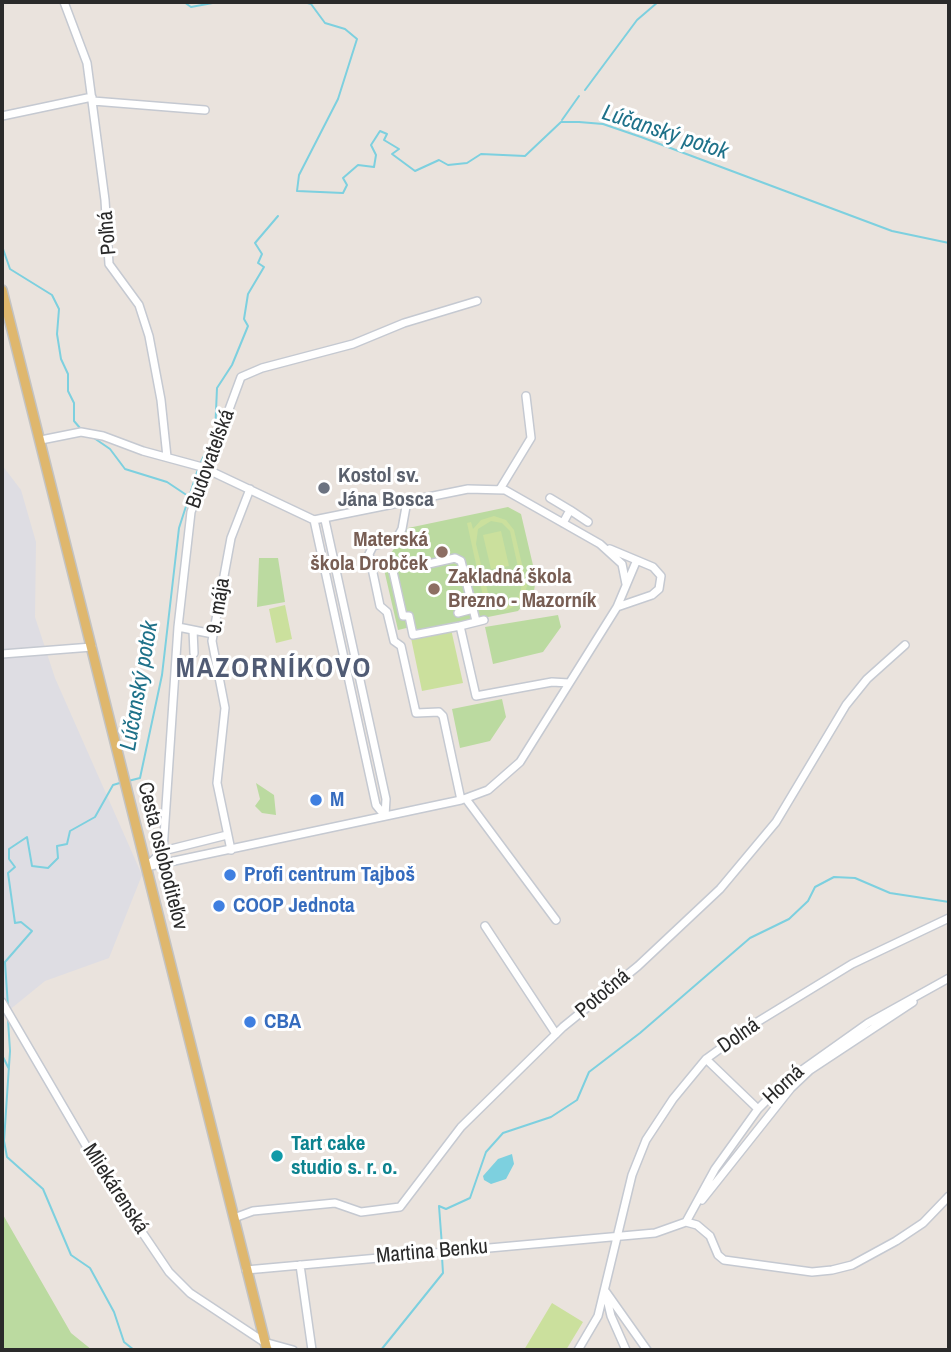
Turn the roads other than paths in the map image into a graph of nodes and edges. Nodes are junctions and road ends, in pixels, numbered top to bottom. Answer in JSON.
{"nodes":[{"id":1,"x":64,"y":2,"type":"edge"},
{"id":2,"x":92,"y":99,"type":"junction"},
{"id":3,"x":205,"y":110,"type":"dead end"},
{"id":4,"x":2,"y":116,"type":"edge"},
{"id":5,"x":2,"y":290,"type":"edge"},
{"id":6,"x":477,"y":301,"type":"dead end"},
{"id":7,"x":526,"y":396,"type":"dead end"},
{"id":8,"x":41,"y":440,"type":"junction"},
{"id":9,"x":167,"y":457,"type":"junction"},
{"id":10,"x":201,"y":467,"type":"junction"},
{"id":11,"x":250,"y":489,"type":"junction"},
{"id":12,"x":500,"y":489,"type":"junction"},
{"id":13,"x":550,"y":498,"type":"dead end"},
{"id":14,"x":407,"y":501,"type":"junction"},
{"id":15,"x":570,"y":510,"type":"junction"},
{"id":16,"x":314,"y":520,"type":"junction"},
{"id":17,"x":325,"y":520,"type":"junction"},
{"id":18,"x":588,"y":522,"type":"dead end"},
{"id":19,"x":563,"y":523,"type":"junction"},
{"id":20,"x":600,"y":544,"type":"junction"},
{"id":21,"x":636,"y":562,"type":"junction"},
{"id":22,"x":424,"y":565,"type":"dead end"},
{"id":23,"x":392,"y":568,"type":"dead end"},
{"id":24,"x":626,"y":584,"type":"junction"},
{"id":25,"x":617,"y":607,"type":"junction"},
{"id":26,"x":473,"y":609,"type":"junction"},
{"id":27,"x":458,"y":612,"type":"dead end"},
{"id":28,"x":460,"y":626,"type":"junction"},
{"id":29,"x":178,"y":627,"type":"junction"},
{"id":30,"x":193,"y":630,"type":"junction"},
{"id":31,"x":214,"y":634,"type":"junction"},
{"id":32,"x":905,"y":645,"type":"dead end"},
{"id":33,"x":92,"y":647,"type":"junction"},
{"id":34,"x":194,"y":653,"type":"dead end"},
{"id":35,"x":2,"y":654,"type":"edge"},
{"id":36,"x":569,"y":683,"type":"junction"},
{"id":37,"x":463,"y":800,"type":"junction"},
{"id":38,"x":386,"y":817,"type":"junction"},
{"id":39,"x":227,"y":835,"type":"junction"},
{"id":40,"x":163,"y":850,"type":"junction"},
{"id":41,"x":231,"y":850,"type":"junction"},
{"id":42,"x":146,"y":867,"type":"junction"},
{"id":43,"x":949,"y":918,"type":"edge"},
{"id":44,"x":556,"y":920,"type":"dead end"},
{"id":45,"x":485,"y":926,"type":"dead end"},
{"id":46,"x":949,"y":978,"type":"edge"},
{"id":47,"x":916,"y":999,"type":"junction"},
{"id":48,"x":2,"y":1003,"type":"edge"},
{"id":49,"x":556,"y":1034,"type":"junction"},
{"id":50,"x":706,"y":1059,"type":"junction"},
{"id":51,"x":758,"y":1109,"type":"junction"},
{"id":52,"x":949,"y":1196,"type":"edge"},
{"id":53,"x":692,"y":1213,"type":"junction"},
{"id":54,"x":234,"y":1218,"type":"junction"},
{"id":55,"x":686,"y":1222,"type":"junction"},
{"id":56,"x":617,"y":1235,"type":"junction"},
{"id":57,"x":300,"y":1265,"type":"junction"},
{"id":58,"x":246,"y":1269,"type":"junction"},
{"id":59,"x":606,"y":1292,"type":"junction"},
{"id":60,"x":265,"y":1346,"type":"edge"},
{"id":61,"x":293,"y":1350,"type":"edge"},
{"id":62,"x":312,"y":1350,"type":"edge"},
{"id":63,"x":578,"y":1350,"type":"edge"},
{"id":64,"x":626,"y":1350,"type":"edge"},
{"id":65,"x":647,"y":1350,"type":"edge"}],
"edges":[{"from":1,"to":2,"type":"street","name":"Poľná"},
{"from":2,"to":3,"type":"street"},
{"from":2,"to":4,"type":"street"},
{"from":2,"to":9,"type":"street","name":"Poľná"},
{"from":5,"to":8,"type":"main road","name":"Cesta osloboditeľov"},
{"from":6,"to":10,"type":"street","name":"Budovateľská"},
{"from":7,"to":12,"type":"street"},
{"from":8,"to":9,"type":"street"},
{"from":8,"to":33,"type":"main road","name":"Cesta osloboditeľov"},
{"from":9,"to":10,"type":"street"},
{"from":10,"to":11,"type":"street"},
{"from":10,"to":29,"type":"street","name":"Budovateľská"},
{"from":11,"to":16,"type":"street"},
{"from":11,"to":31,"type":"street","name":"9. mája"},
{"from":12,"to":14,"type":"street"},
{"from":12,"to":19,"type":"street"},
{"from":13,"to":15,"type":"street"},
{"from":14,"to":17,"type":"street"},
{"from":14,"to":37,"type":"street"},
{"from":15,"to":18,"type":"street"},
{"from":15,"to":19,"type":"street"},
{"from":16,"to":17,"type":"street"},
{"from":16,"to":38,"type":"street"},
{"from":17,"to":38,"type":"street"},
{"from":19,"to":20,"type":"street"},
{"from":20,"to":21,"type":"street"},
{"from":20,"to":24,"type":"street"},
{"from":21,"to":24,"type":"street"},
{"from":21,"to":25,"type":"street"},
{"from":22,"to":26,"type":"street"},
{"from":23,"to":28,"type":"street"},
{"from":24,"to":25,"type":"street"},
{"from":25,"to":36,"type":"street"},
{"from":26,"to":27,"type":"street"},
{"from":26,"to":28,"type":"street"},
{"from":28,"to":36,"type":"street"},
{"from":29,"to":30,"type":"street"},
{"from":29,"to":40,"type":"street","name":"Budovateľská"},
{"from":30,"to":31,"type":"street"},
{"from":30,"to":34,"type":"street"},
{"from":31,"to":39,"type":"street","name":"9. mája"},
{"from":32,"to":49,"type":"street","name":"Potočná"},
{"from":33,"to":35,"type":"street"},
{"from":33,"to":42,"type":"main road","name":"Cesta osloboditeľov"},
{"from":36,"to":37,"type":"street"},
{"from":37,"to":38,"type":"street"},
{"from":37,"to":44,"type":"street"},
{"from":38,"to":41,"type":"street"},
{"from":39,"to":40,"type":"street"},
{"from":39,"to":41,"type":"street","name":"9. mája"},
{"from":40,"to":42,"type":"street"},
{"from":41,"to":42,"type":"street"},
{"from":42,"to":54,"type":"main road","name":"Cesta osloboditeľov"},
{"from":43,"to":50,"type":"street","name":"Dolná"},
{"from":45,"to":49,"type":"street"},
{"from":46,"to":47,"type":"street","name":"Horná"},
{"from":47,"to":51,"type":"street","name":"Horná"},
{"from":47,"to":53,"type":"street","name":"Horná"},
{"from":48,"to":60,"type":"street","name":"Mliekárenská"},
{"from":49,"to":54,"type":"street","name":"Potočná"},
{"from":50,"to":51,"type":"street"},
{"from":50,"to":56,"type":"street","name":"Dolná"},
{"from":51,"to":53,"type":"street","name":"Horná"},
{"from":52,"to":55,"type":"street"},
{"from":53,"to":55,"type":"street","name":"Horná"},
{"from":54,"to":58,"type":"main road","name":"Cesta osloboditeľov"},
{"from":55,"to":56,"type":"street"},
{"from":56,"to":57,"type":"street","name":"Martina Benku"},
{"from":56,"to":59,"type":"street","name":"Dolná"},
{"from":57,"to":58,"type":"street","name":"Martina Benku"},
{"from":57,"to":62,"type":"street"},
{"from":58,"to":60,"type":"main road","name":"Cesta osloboditeľov"},
{"from":59,"to":63,"type":"street","name":"Dolná"},
{"from":59,"to":64,"type":"street"},
{"from":59,"to":65,"type":"street"},
{"from":60,"to":61,"type":"street","name":"Mliekárenská"}]}
